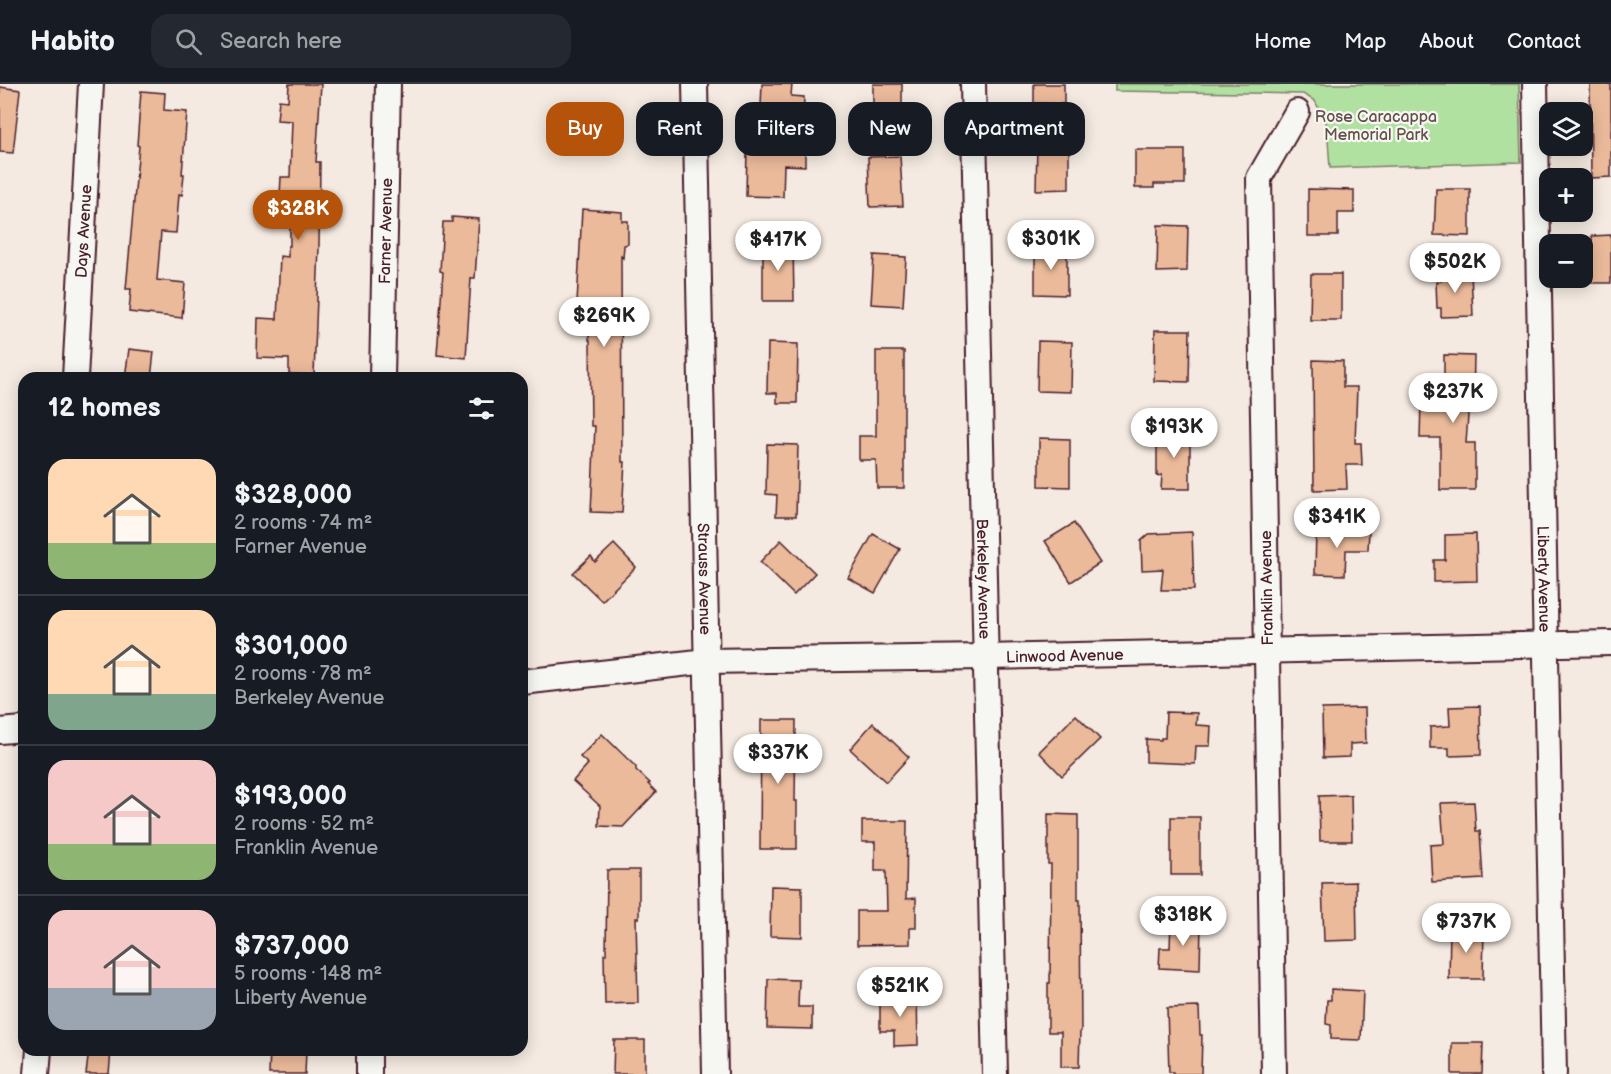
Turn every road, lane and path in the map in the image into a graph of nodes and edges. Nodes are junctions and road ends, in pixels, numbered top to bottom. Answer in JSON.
{"nodes":[{"id":1,"x":91,"y":84,"type":"edge"},
{"id":2,"x":388,"y":84,"type":"edge"},
{"id":3,"x":695,"y":84,"type":"edge"},
{"id":4,"x":973,"y":84,"type":"edge"},
{"id":5,"x":1535,"y":84,"type":"edge"},
{"id":6,"x":1297,"y":112,"type":"dead end"},
{"id":7,"x":75,"y":372,"type":"edge"},
{"id":8,"x":382,"y":372,"type":"edge"},
{"id":9,"x":1611,"y":643,"type":"edge"},
{"id":10,"x":1546,"y":644,"type":"junction"},
{"id":11,"x":1267,"y":650,"type":"junction"},
{"id":12,"x":986,"y":657,"type":"junction"},
{"id":13,"x":707,"y":661,"type":"junction"},
{"id":14,"x":528,"y":681,"type":"edge"},
{"id":15,"x":18,"y":730,"type":"edge"},
{"id":16,"x":0,"y":731,"type":"edge"},
{"id":17,"x":38,"y":1056,"type":"edge"},
{"id":18,"x":369,"y":1056,"type":"edge"},
{"id":19,"x":37,"y":1074,"type":"edge"},
{"id":20,"x":369,"y":1074,"type":"edge"},
{"id":21,"x":715,"y":1074,"type":"edge"},
{"id":22,"x":995,"y":1074,"type":"edge"},
{"id":23,"x":1274,"y":1074,"type":"edge"},
{"id":24,"x":1554,"y":1074,"type":"edge"}],
"edges":[{"from":1,"to":7,"type":"street","name":"Days Avenue"},
{"from":2,"to":8,"type":"street","name":"Farner Avenue"},
{"from":3,"to":13,"type":"street","name":"Strauss Avenue"},
{"from":4,"to":12,"type":"street","name":"Berkeley Avenue"},
{"from":5,"to":10,"type":"street","name":"Liberty Avenue"},
{"from":6,"to":11,"type":"street","name":"Franklin Avenue"},
{"from":9,"to":10,"type":"street","name":"Linwood Avenue"},
{"from":10,"to":11,"type":"street","name":"Linwood Avenue"},
{"from":10,"to":24,"type":"street","name":"Liberty Avenue"},
{"from":11,"to":12,"type":"street","name":"Linwood Avenue"},
{"from":11,"to":23,"type":"street","name":"Franklin Avenue"},
{"from":12,"to":13,"type":"street","name":"Linwood Avenue"},
{"from":12,"to":22,"type":"street","name":"Berkeley Avenue"},
{"from":13,"to":14,"type":"street","name":"Linwood Avenue"},
{"from":13,"to":21,"type":"street","name":"Strauss Avenue"},
{"from":15,"to":16,"type":"street"},
{"from":17,"to":19,"type":"street"},
{"from":18,"to":20,"type":"street"}]}
